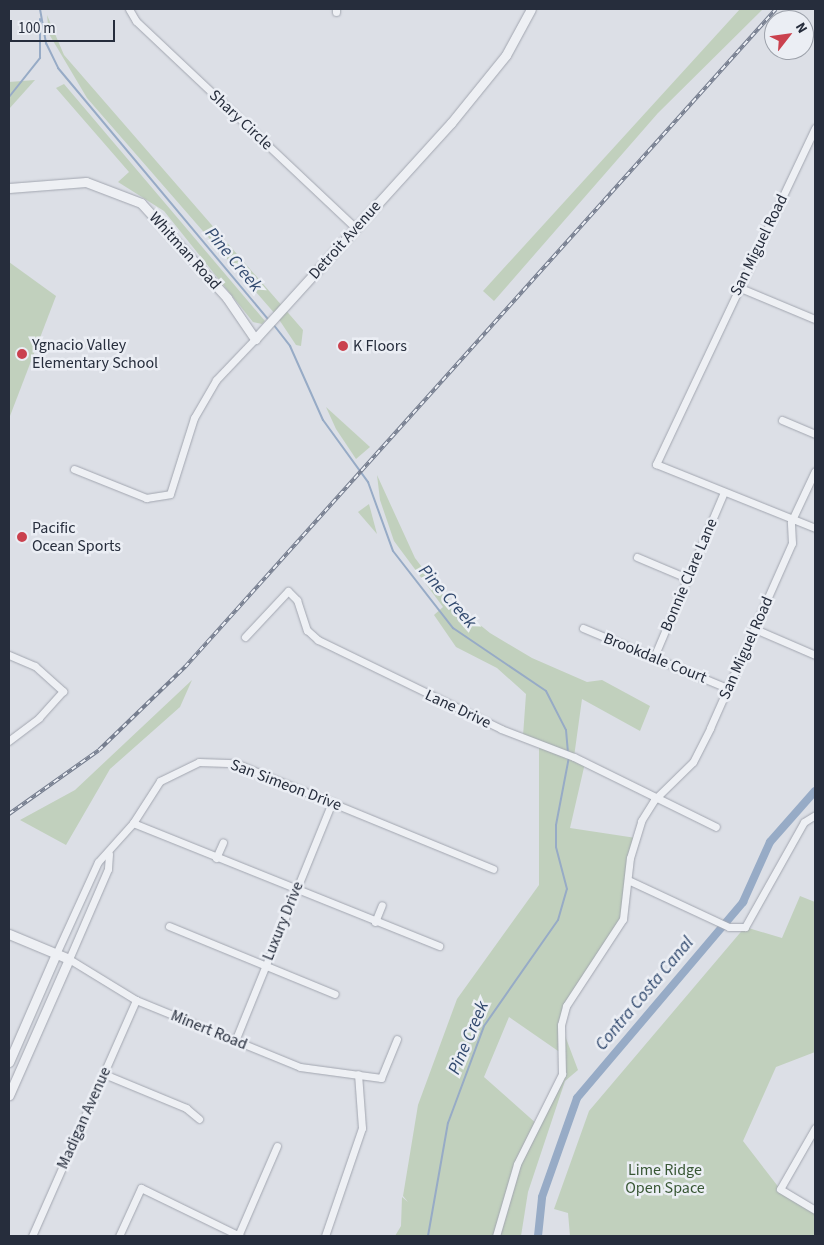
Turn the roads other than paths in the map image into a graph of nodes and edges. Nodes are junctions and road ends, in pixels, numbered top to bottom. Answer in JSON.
{"nodes":[{"id":1,"x":129,"y":9,"type":"edge"},
{"id":2,"x":531,"y":9,"type":"edge"},
{"id":3,"x":815,"y":131,"type":"edge"},
{"id":4,"x":9,"y":188,"type":"edge"},
{"id":5,"x":356,"y":228,"type":"junction"},
{"id":6,"x":738,"y":288,"type":"junction"},
{"id":7,"x":815,"y":319,"type":"edge"},
{"id":8,"x":255,"y":339,"type":"junction"},
{"id":9,"x":782,"y":420,"type":"dead end"},
{"id":10,"x":815,"y":434,"type":"edge"},
{"id":11,"x":74,"y":469,"type":"dead end"},
{"id":12,"x":815,"y":471,"type":"edge"},
{"id":13,"x":724,"y":492,"type":"junction"},
{"id":14,"x":791,"y":522,"type":"junction"},
{"id":15,"x":815,"y":528,"type":"edge"},
{"id":16,"x":637,"y":557,"type":"dead end"},
{"id":17,"x":687,"y":578,"type":"junction"},
{"id":18,"x":582,"y":628,"type":"dead end"},
{"id":19,"x":755,"y":629,"type":"junction"},
{"id":20,"x":245,"y":637,"type":"dead end"},
{"id":21,"x":9,"y":655,"type":"edge"},
{"id":22,"x":815,"y":655,"type":"edge"},
{"id":23,"x":654,"y":657,"type":"junction"},
{"id":24,"x":727,"y":688,"type":"junction"},
{"id":25,"x":9,"y":741,"type":"edge"},
{"id":26,"x":654,"y":800,"type":"junction"},
{"id":27,"x":332,"y":802,"type":"junction"},
{"id":28,"x":815,"y":815,"type":"edge"},
{"id":29,"x":133,"y":823,"type":"junction"},
{"id":30,"x":716,"y":827,"type":"dead end"},
{"id":31,"x":224,"y":842,"type":"dead end"},
{"id":32,"x":109,"y":854,"type":"junction"},
{"id":33,"x":216,"y":858,"type":"junction"},
{"id":34,"x":493,"y":869,"type":"dead end"},
{"id":35,"x":628,"y":880,"type":"junction"},
{"id":36,"x":294,"y":891,"type":"junction"},
{"id":37,"x":382,"y":905,"type":"dead end"},
{"id":38,"x":375,"y":922,"type":"junction"},
{"id":39,"x":169,"y":926,"type":"dead end"},
{"id":40,"x":9,"y":934,"type":"edge"},
{"id":41,"x":439,"y":946,"type":"dead end"},
{"id":42,"x":56,"y":954,"type":"junction"},
{"id":43,"x":69,"y":959,"type":"junction"},
{"id":44,"x":265,"y":964,"type":"junction"},
{"id":45,"x":335,"y":994,"type":"dead end"},
{"id":46,"x":136,"y":1000,"type":"junction"},
{"id":47,"x":397,"y":1039,"type":"dead end"},
{"id":48,"x":235,"y":1041,"type":"junction"},
{"id":49,"x":9,"y":1062,"type":"edge"},
{"id":50,"x":104,"y":1074,"type":"junction"},
{"id":51,"x":358,"y":1074,"type":"junction"},
{"id":52,"x":9,"y":1095,"type":"edge"},
{"id":53,"x":199,"y":1119,"type":"dead end"},
{"id":54,"x":815,"y":1128,"type":"edge"},
{"id":55,"x":277,"y":1146,"type":"dead end"},
{"id":56,"x":815,"y":1210,"type":"edge"},
{"id":57,"x":32,"y":1236,"type":"edge"},
{"id":58,"x":119,"y":1236,"type":"edge"},
{"id":59,"x":239,"y":1236,"type":"edge"},
{"id":60,"x":325,"y":1236,"type":"edge"},
{"id":61,"x":496,"y":1236,"type":"edge"}],
"edges":[{"from":1,"to":5,"type":"street","name":"Shary Circle"},
{"from":2,"to":5,"type":"street","name":"Detroit Avenue"},
{"from":3,"to":6,"type":"street","name":"San Miguel Road"},
{"from":4,"to":8,"type":"street","name":"Whitman Road"},
{"from":5,"to":8,"type":"street","name":"Detroit Avenue"},
{"from":6,"to":7,"type":"street"},
{"from":6,"to":13,"type":"street","name":"San Miguel Road"},
{"from":8,"to":11,"type":"street","name":"Detroit Avenue"},
{"from":9,"to":10,"type":"street"},
{"from":12,"to":14,"type":"street"},
{"from":13,"to":14,"type":"street","name":"San Miguel Road"},
{"from":13,"to":17,"type":"street","name":"Bonnie Clare Lane"},
{"from":14,"to":15,"type":"street"},
{"from":14,"to":19,"type":"street","name":"San Miguel Road"},
{"from":16,"to":17,"type":"street"},
{"from":17,"to":23,"type":"street","name":"Bonnie Clare Lane"},
{"from":18,"to":23,"type":"street","name":"Brookdale Court"},
{"from":19,"to":22,"type":"street"},
{"from":19,"to":24,"type":"street","name":"San Miguel Road"},
{"from":20,"to":26,"type":"street","name":"Lane Drive"},
{"from":21,"to":25,"type":"street"},
{"from":23,"to":24,"type":"street","name":"Brookdale Court"},
{"from":24,"to":26,"type":"street","name":"San Miguel Road"},
{"from":26,"to":30,"type":"street","name":"Lane Drive"},
{"from":26,"to":35,"type":"street","name":"San Miguel Road"},
{"from":27,"to":29,"type":"street","name":"San Simeon Drive"},
{"from":27,"to":34,"type":"street","name":"San Simeon Drive"},
{"from":27,"to":36,"type":"street","name":"Luxury Drive"},
{"from":28,"to":35,"type":"street"},
{"from":29,"to":32,"type":"street","name":"San Simeon Drive"},
{"from":29,"to":33,"type":"street"},
{"from":31,"to":33,"type":"street"},
{"from":32,"to":42,"type":"street","name":"San Simeon Drive"},
{"from":32,"to":43,"type":"street","name":"San Simeon Drive"},
{"from":33,"to":36,"type":"street"},
{"from":35,"to":61,"type":"street","name":"San Miguel Road"},
{"from":36,"to":38,"type":"street"},
{"from":36,"to":44,"type":"street","name":"Luxury Drive"},
{"from":37,"to":38,"type":"street"},
{"from":38,"to":41,"type":"street"},
{"from":39,"to":44,"type":"street"},
{"from":40,"to":42,"type":"street","name":"Minert Road"},
{"from":42,"to":43,"type":"street","name":"Minert Road"},
{"from":42,"to":49,"type":"street","name":"San Simeon Drive"},
{"from":43,"to":46,"type":"street","name":"Minert Road"},
{"from":43,"to":52,"type":"street","name":"San Simeon Drive"},
{"from":44,"to":45,"type":"street"},
{"from":44,"to":48,"type":"street","name":"Luxury Drive"},
{"from":46,"to":48,"type":"street","name":"Minert Road"},
{"from":46,"to":50,"type":"street","name":"Madigan Avenue"},
{"from":47,"to":51,"type":"street","name":"Minert Road"},
{"from":48,"to":51,"type":"street","name":"Minert Road"},
{"from":50,"to":53,"type":"street"},
{"from":50,"to":57,"type":"street","name":"Madigan Avenue"},
{"from":51,"to":60,"type":"street"},
{"from":54,"to":56,"type":"street"},
{"from":55,"to":59,"type":"street"},
{"from":58,"to":59,"type":"street"}]}
